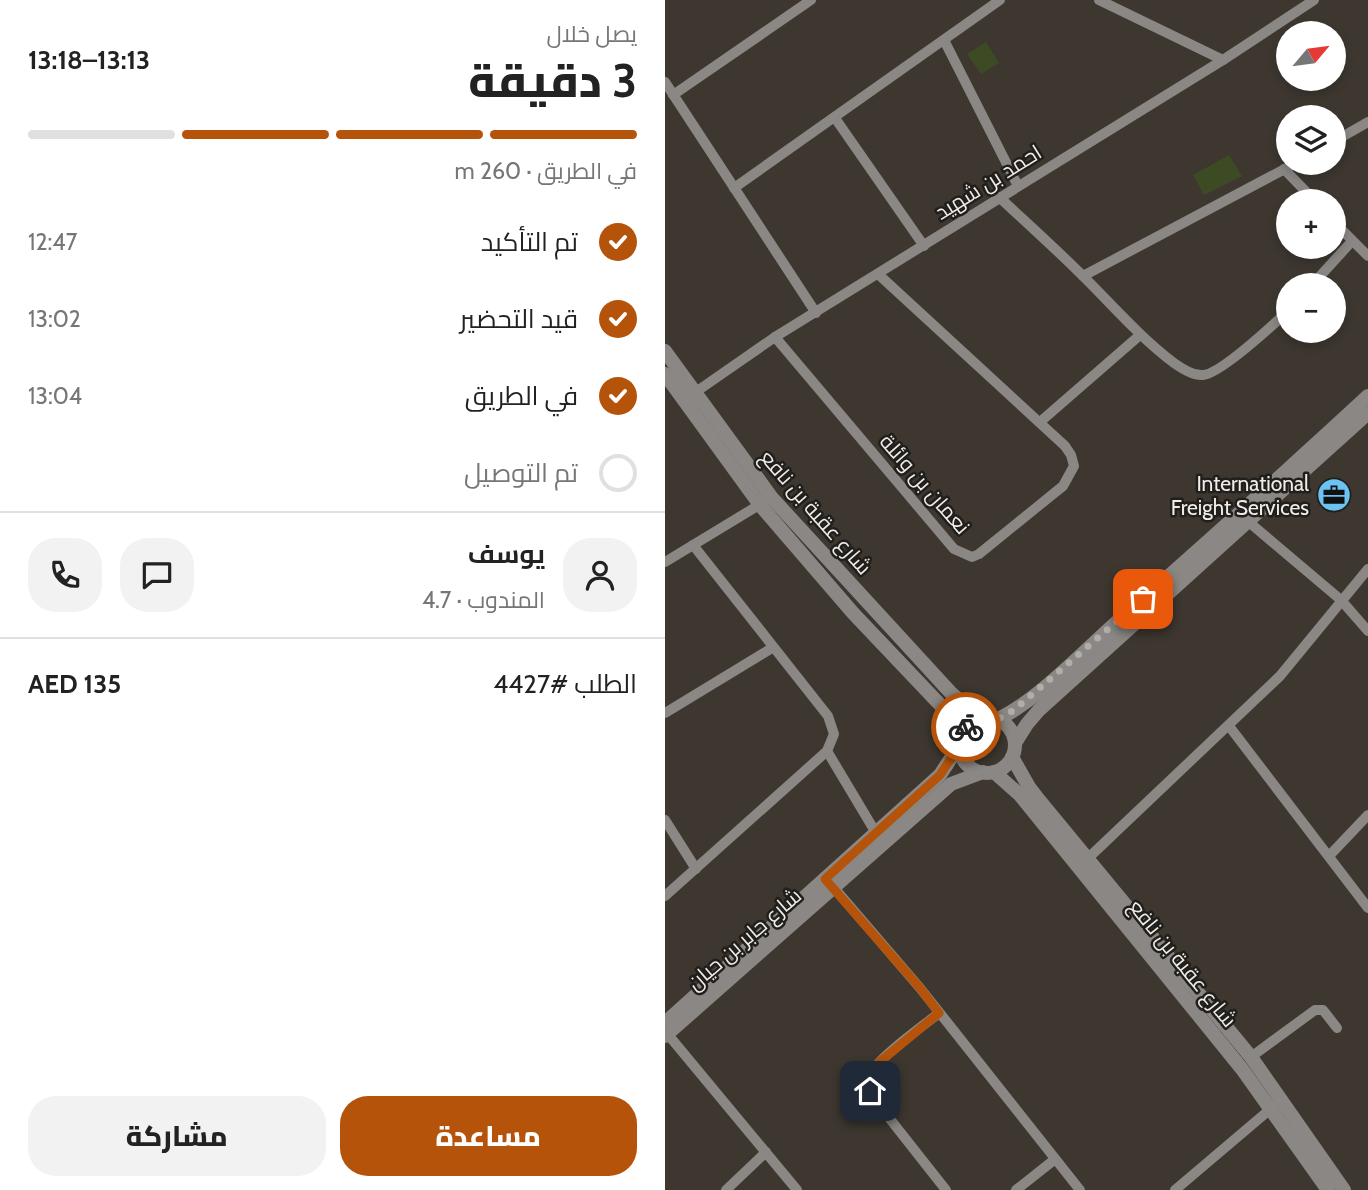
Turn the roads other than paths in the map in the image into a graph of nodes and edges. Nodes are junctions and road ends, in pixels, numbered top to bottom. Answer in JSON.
{"nodes":[{"id":1,"x":811,"y":0,"type":"edge"},
{"id":2,"x":1000,"y":0,"type":"edge"},
{"id":3,"x":1099,"y":0,"type":"edge"},
{"id":4,"x":1312,"y":0,"type":"edge"},
{"id":5,"x":944,"y":40,"type":"junction"},
{"id":6,"x":1223,"y":60,"type":"junction"},
{"id":7,"x":665,"y":82,"type":"edge"},
{"id":8,"x":673,"y":95,"type":"junction"},
{"id":9,"x":835,"y":118,"type":"junction"},
{"id":10,"x":1368,"y":122,"type":"edge"},
{"id":11,"x":1346,"y":135,"type":"edge"},
{"id":12,"x":1276,"y":173,"type":"edge"},
{"id":13,"x":1290,"y":175,"type":"edge"},
{"id":14,"x":1018,"y":186,"type":"junction"},
{"id":15,"x":734,"y":188,"type":"junction"},
{"id":16,"x":1303,"y":189,"type":"edge"},
{"id":17,"x":999,"y":197,"type":"junction"},
{"id":18,"x":1346,"y":235,"type":"edge"},
{"id":19,"x":1352,"y":241,"type":"junction"},
{"id":20,"x":923,"y":246,"type":"junction"},
{"id":21,"x":1368,"y":256,"type":"edge"},
{"id":22,"x":1323,"y":273,"type":"edge"},
{"id":23,"x":878,"y":274,"type":"junction"},
{"id":24,"x":1083,"y":276,"type":"junction"},
{"id":25,"x":815,"y":313,"type":"junction"},
{"id":26,"x":1276,"y":321,"type":"edge"},
{"id":27,"x":1140,"y":335,"type":"junction"},
{"id":28,"x":775,"y":337,"type":"junction"},
{"id":29,"x":665,"y":351,"type":"edge"},
{"id":30,"x":665,"y":374,"type":"edge"},
{"id":31,"x":1368,"y":396,"type":"edge"},
{"id":32,"x":690,"y":397,"type":"junction"},
{"id":33,"x":1368,"y":413,"type":"edge"},
{"id":34,"x":1039,"y":422,"type":"junction"},
{"id":35,"x":766,"y":501,"type":"junction"},
{"id":36,"x":1244,"y":518,"type":"junction"},
{"id":37,"x":693,"y":545,"type":"junction"},
{"id":38,"x":665,"y":562,"type":"edge"},
{"id":39,"x":1368,"y":569,"type":"edge"},
{"id":40,"x":1341,"y":600,"type":"junction"},
{"id":41,"x":1368,"y":631,"type":"edge"},
{"id":42,"x":772,"y":648,"type":"junction"},
{"id":43,"x":665,"y":713,"type":"edge"},
{"id":44,"x":979,"y":718,"type":"junction"},
{"id":45,"x":998,"y":719,"type":"junction"},
{"id":46,"x":1229,"y":726,"type":"junction"},
{"id":47,"x":960,"y":741,"type":"junction"},
{"id":48,"x":1014,"y":750,"type":"junction"},
{"id":49,"x":827,"y":751,"type":"junction"},
{"id":50,"x":988,"y":772,"type":"junction"},
{"id":51,"x":1368,"y":815,"type":"edge"},
{"id":52,"x":665,"y":820,"type":"edge"},
{"id":53,"x":876,"y":833,"type":"junction"},
{"id":54,"x":1329,"y":856,"type":"junction"},
{"id":55,"x":1084,"y":863,"type":"junction"},
{"id":56,"x":696,"y":869,"type":"junction"},
{"id":57,"x":830,"y":883,"type":"junction"},
{"id":58,"x":665,"y":896,"type":"edge"},
{"id":59,"x":1368,"y":908,"type":"edge"},
{"id":60,"x":939,"y":1013,"type":"junction"},
{"id":61,"x":1336,"y":1028,"type":"dead end"},
{"id":62,"x":666,"y":1031,"type":"edge"},
{"id":63,"x":1251,"y":1057,"type":"junction"},
{"id":64,"x":1276,"y":1104,"type":"junction"},
{"id":65,"x":766,"y":1152,"type":"junction"},
{"id":66,"x":1055,"y":1160,"type":"junction"},
{"id":67,"x":726,"y":1190,"type":"edge"},
{"id":68,"x":797,"y":1190,"type":"edge"},
{"id":69,"x":946,"y":1190,"type":"edge"},
{"id":70,"x":1016,"y":1190,"type":"edge"},
{"id":71,"x":1080,"y":1190,"type":"edge"},
{"id":72,"x":1175,"y":1190,"type":"edge"},
{"id":73,"x":1328,"y":1190,"type":"edge"},
{"id":74,"x":1344,"y":1190,"type":"edge"}],
"edges":[{"from":1,"to":8,"type":"street"},
{"from":2,"to":5,"type":"street"},
{"from":3,"to":6,"type":"street"},
{"from":4,"to":6,"type":"street","name":"احمد بن شهيد"},
{"from":5,"to":9,"type":"street"},
{"from":5,"to":14,"type":"street"},
{"from":6,"to":14,"type":"street","name":"احمد بن شهيد"},
{"from":7,"to":8,"type":"street"},
{"from":8,"to":15,"type":"street"},
{"from":9,"to":15,"type":"street"},
{"from":9,"to":20,"type":"street"},
{"from":10,"to":11,"type":"street"},
{"from":12,"to":24,"type":"street"},
{"from":13,"to":16,"type":"street"},
{"from":14,"to":17,"type":"street","name":"احمد بن شهيد"},
{"from":15,"to":25,"type":"street"},
{"from":17,"to":20,"type":"street","name":"احمد بن شهيد"},
{"from":17,"to":24,"type":"street"},
{"from":18,"to":19,"type":"street"},
{"from":19,"to":21,"type":"street"},
{"from":19,"to":22,"type":"street"},
{"from":20,"to":23,"type":"street","name":"احمد بن شهيد"},
{"from":23,"to":25,"type":"street","name":"احمد بن شهيد"},
{"from":23,"to":34,"type":"street","name":"نعمان بن وائلة"},
{"from":24,"to":27,"type":"street"},
{"from":25,"to":28,"type":"street","name":"احمد بن شهيد"},
{"from":26,"to":27,"type":"street"},
{"from":27,"to":34,"type":"street"},
{"from":28,"to":32,"type":"street","name":"احمد بن شهيد"},
{"from":28,"to":34,"type":"street","name":"نعمان بن وائلة"},
{"from":29,"to":32,"type":"street","name":"شارع عقبة بن نافع"},
{"from":30,"to":32,"type":"street","name":"شارع عقبة بن نافع"},
{"from":31,"to":36,"type":"street"},
{"from":32,"to":35,"type":"street","name":"شارع عقبة بن نافع"},
{"from":33,"to":36,"type":"street"},
{"from":35,"to":37,"type":"street"},
{"from":35,"to":44,"type":"street","name":"شارع عقبة بن نافع"},
{"from":35,"to":47,"type":"street","name":"شارع عقبة بن نافع"},
{"from":36,"to":40,"type":"street"},
{"from":36,"to":45,"type":"street"},
{"from":36,"to":48,"type":"street"},
{"from":37,"to":38,"type":"street"},
{"from":37,"to":42,"type":"street"},
{"from":39,"to":40,"type":"street"},
{"from":40,"to":41,"type":"street"},
{"from":40,"to":46,"type":"street"},
{"from":42,"to":43,"type":"street"},
{"from":42,"to":49,"type":"street"},
{"from":44,"to":45,"type":"street"},
{"from":44,"to":47,"type":"street"},
{"from":45,"to":48,"type":"street"},
{"from":46,"to":54,"type":"street"},
{"from":46,"to":55,"type":"street"},
{"from":47,"to":50,"type":"street"},
{"from":47,"to":53,"type":"street","name":"شارع جابر بن حيان"},
{"from":48,"to":50,"type":"street"},
{"from":48,"to":55,"type":"street","name":"شارع عقبة بن نافع"},
{"from":49,"to":53,"type":"street"},
{"from":49,"to":56,"type":"street"},
{"from":50,"to":55,"type":"street","name":"شارع عقبة بن نافع"},
{"from":50,"to":57,"type":"street","name":"شارع جابر بن حيان"},
{"from":51,"to":54,"type":"street"},
{"from":52,"to":56,"type":"street"},
{"from":53,"to":57,"type":"street","name":"شارع جابر بن حيان"},
{"from":54,"to":59,"type":"street"},
{"from":55,"to":63,"type":"street","name":"شارع عقبة بن نافع"},
{"from":55,"to":64,"type":"street","name":"شارع عقبة بن نافع"},
{"from":56,"to":58,"type":"street"},
{"from":57,"to":60,"type":"street"},
{"from":57,"to":62,"type":"street","name":"شارع جابر بن حيان"},
{"from":60,"to":66,"type":"street"},
{"from":60,"to":69,"type":"street"},
{"from":61,"to":63,"type":"street"},
{"from":62,"to":65,"type":"street"},
{"from":63,"to":64,"type":"street","name":"شارع عقبة بن نافع"},
{"from":64,"to":72,"type":"street"},
{"from":64,"to":73,"type":"street","name":"شارع عقبة بن نافع"},
{"from":64,"to":74,"type":"street","name":"شارع عقبة بن نافع"},
{"from":65,"to":67,"type":"street"},
{"from":65,"to":68,"type":"street"},
{"from":66,"to":70,"type":"street"},
{"from":66,"to":71,"type":"street"}]}
